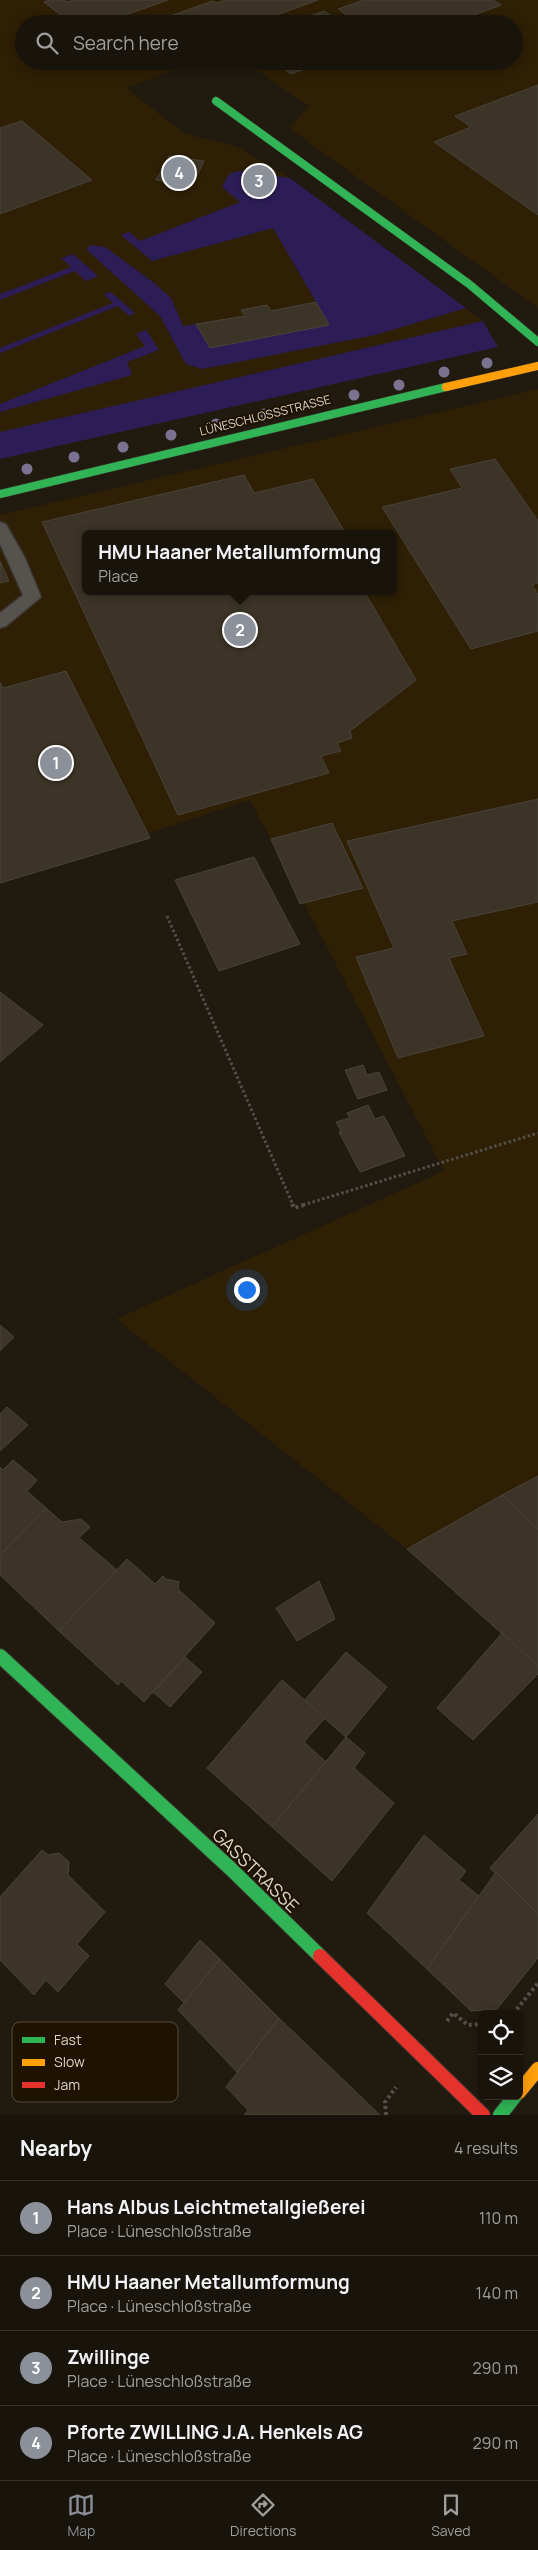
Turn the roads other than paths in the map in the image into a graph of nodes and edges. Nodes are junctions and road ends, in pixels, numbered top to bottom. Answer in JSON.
{"nodes":[{"id":1,"x":216,"y":101,"type":"dead end"},
{"id":2,"x":538,"y":342,"type":"edge"},
{"id":3,"x":538,"y":366,"type":"edge"},
{"id":4,"x":0,"y":494,"type":"edge"},
{"id":5,"x":0,"y":528,"type":"edge"},
{"id":6,"x":0,"y":622,"type":"edge"},
{"id":7,"x":0,"y":1656,"type":"edge"},
{"id":8,"x":538,"y":2069,"type":"edge"},
{"id":9,"x":523,"y":2087,"type":"edge"},
{"id":10,"x":512,"y":2100,"type":"edge"},
{"id":11,"x":483,"y":2115,"type":"edge"},
{"id":12,"x":500,"y":2115,"type":"edge"}],
"edges":[{"from":1,"to":2,"type":"street"},
{"from":3,"to":4,"type":"street","name":"LÜNESCHLOSSSTRASSE"},
{"from":5,"to":6,"type":"lane"},
{"from":7,"to":11,"type":"street","name":"GASSTRASSE"},
{"from":8,"to":9,"type":"street"},
{"from":10,"to":12,"type":"street"}]}
